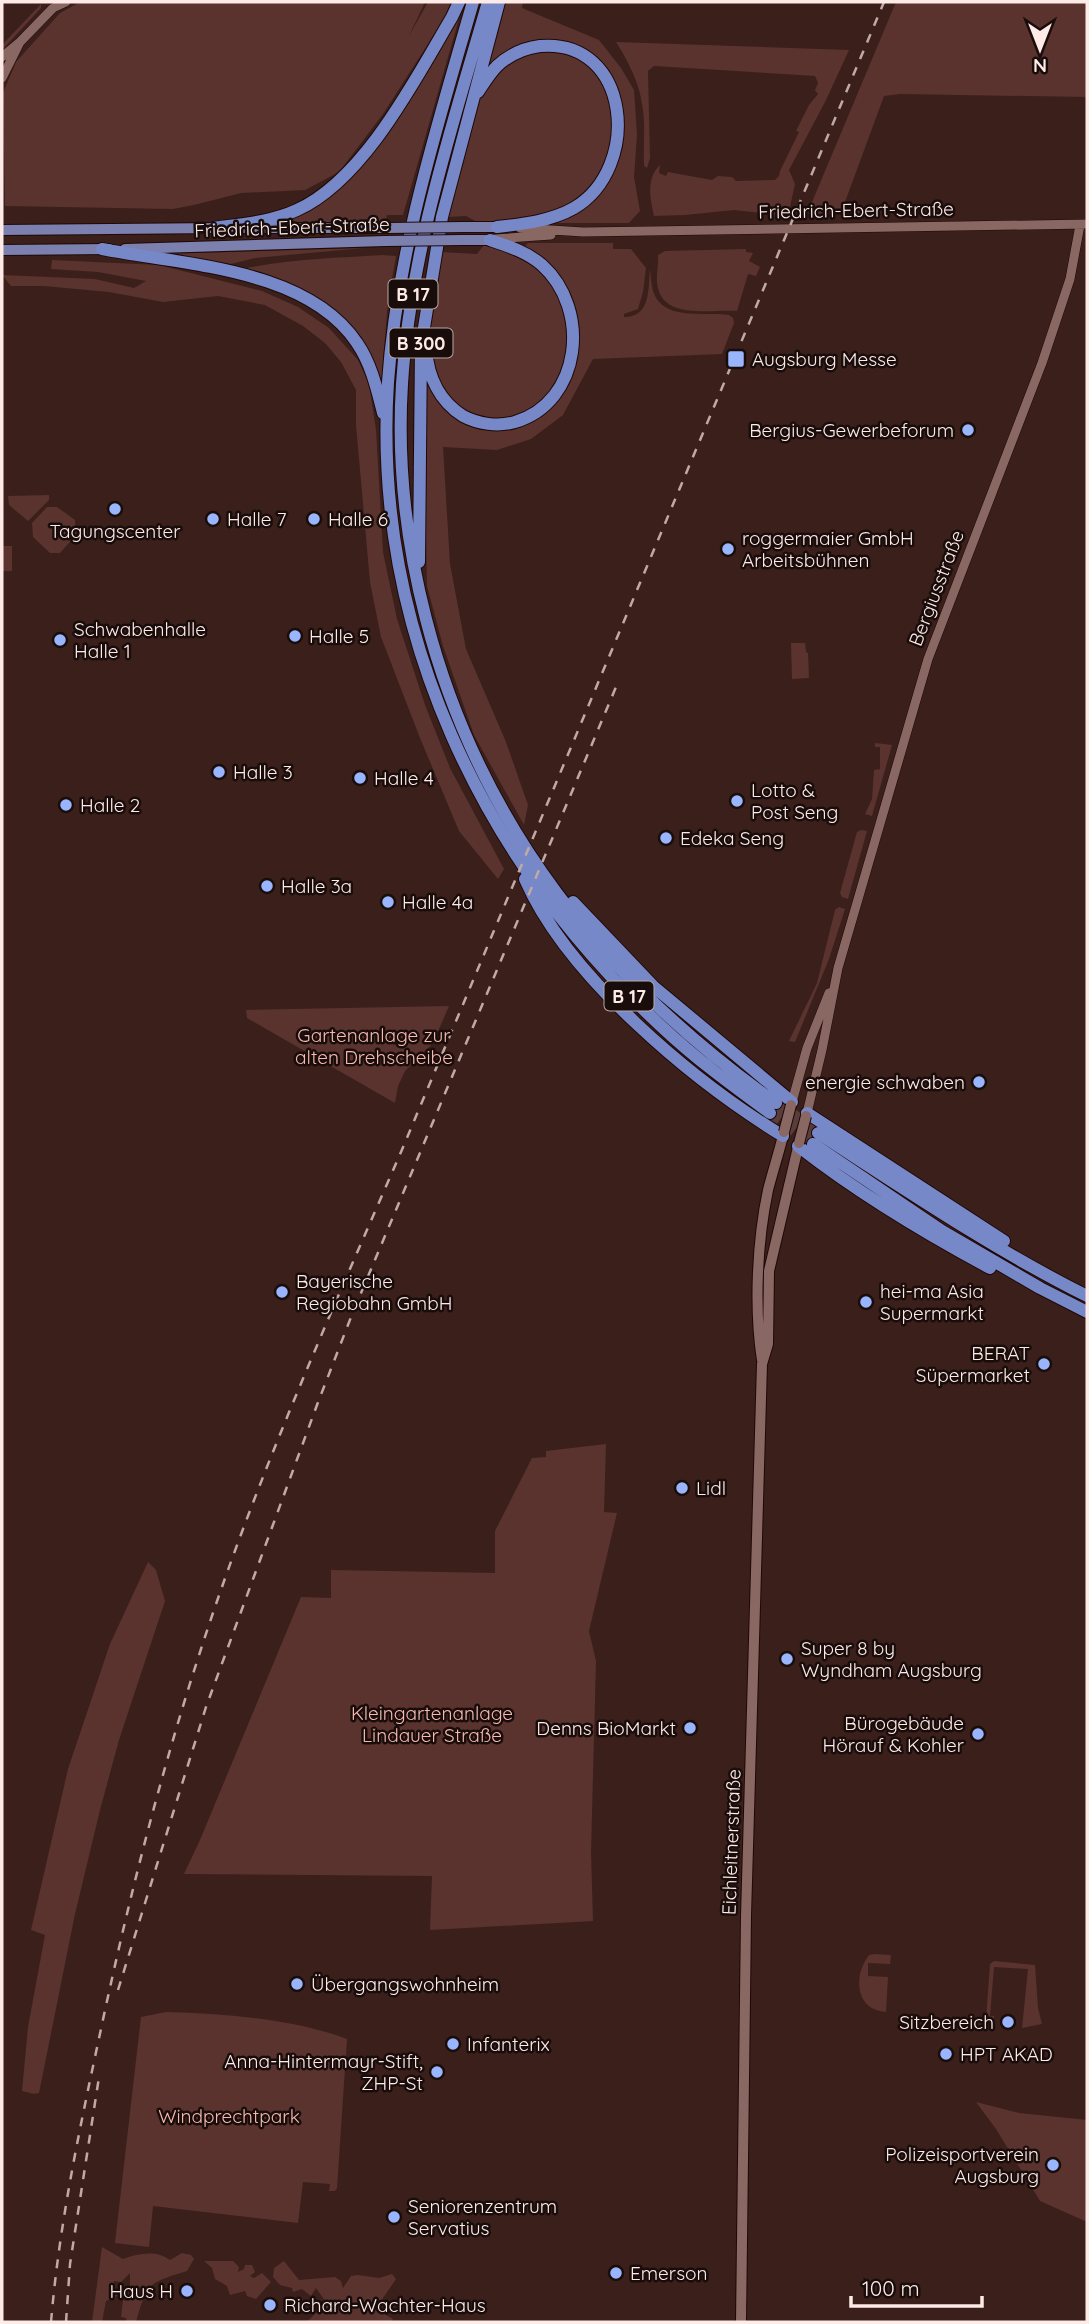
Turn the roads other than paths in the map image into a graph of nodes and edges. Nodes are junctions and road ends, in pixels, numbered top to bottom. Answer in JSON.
{"nodes":[{"id":1,"x":66,"y":2,"type":"edge"},
{"id":2,"x":459,"y":2,"type":"edge"},
{"id":3,"x":472,"y":2,"type":"edge"},
{"id":4,"x":488,"y":2,"type":"edge"},
{"id":5,"x":499,"y":2,"type":"edge"},
{"id":6,"x":20,"y":42,"type":"junction"},
{"id":7,"x":2,"y":57,"type":"edge"},
{"id":8,"x":2,"y":78,"type":"edge"},
{"id":9,"x":473,"y":98,"type":"junction"},
{"id":10,"x":1084,"y":224,"type":"edge"},
{"id":11,"x":497,"y":227,"type":"junction"},
{"id":12,"x":2,"y":228,"type":"edge"},
{"id":13,"x":214,"y":229,"type":"junction"},
{"id":14,"x":583,"y":232,"type":"junction"},
{"id":15,"x":489,"y":240,"type":"junction"},
{"id":16,"x":102,"y":249,"type":"junction"},
{"id":17,"x":2,"y":250,"type":"edge"},
{"id":18,"x":425,"y":317,"type":"junction"},
{"id":19,"x":387,"y":426,"type":"junction"},
{"id":20,"x":419,"y":594,"type":"junction"},
{"id":21,"x":518,"y":849,"type":"junction"},
{"id":22,"x":838,"y":968,"type":"junction"},
{"id":23,"x":791,"y":1103,"type":"junction"},
{"id":24,"x":773,"y":1108,"type":"tunnel mouth"},
{"id":25,"x":806,"y":1114,"type":"junction"},
{"id":26,"x":783,"y":1134,"type":"junction"},
{"id":27,"x":799,"y":1145,"type":"junction"},
{"id":28,"x":1048,"y":1276,"type":"junction"},
{"id":29,"x":1041,"y":1288,"type":"junction"},
{"id":30,"x":1087,"y":1296,"type":"edge"},
{"id":31,"x":1087,"y":1312,"type":"edge"},
{"id":32,"x":762,"y":1362,"type":"junction"},
{"id":33,"x":740,"y":2322,"type":"edge"}],
"edges":[{"from":1,"to":6,"type":"street"},
{"from":2,"to":13,"type":"highway"},
{"from":3,"to":19,"type":"highway","number":"B 17"},
{"from":4,"to":20,"type":"highway","number":"B 17"},
{"from":5,"to":9,"type":"highway"},
{"from":6,"to":7,"type":"street"},
{"from":6,"to":8,"type":"street"},
{"from":9,"to":11,"type":"highway","number":"B 300"},
{"from":9,"to":18,"type":"highway","number":"B 300"},
{"from":10,"to":14,"type":"street","name":"Friedrich-Ebert-Straße"},
{"from":10,"to":22,"type":"street","name":"Bergiusstraße"},
{"from":11,"to":13,"type":"main road","name":"Friedrich-Ebert-Straße","number":"B 300","bridge":true},
{"from":11,"to":14,"type":"street","name":"Friedrich-Ebert-Straße"},
{"from":12,"to":13,"type":"main road","name":"Friedrich-Ebert-Straße","number":"B 300"},
{"from":14,"to":15,"type":"street","name":"Friedrich-Ebert-Straße"},
{"from":15,"to":16,"type":"main road","name":"Friedrich-Ebert-Straße","bridge":true},
{"from":15,"to":18,"type":"highway"},
{"from":16,"to":17,"type":"main road","name":"Friedrich-Ebert-Straße","number":"B 300"},
{"from":16,"to":19,"type":"highway","number":"B 300"},
{"from":18,"to":20,"type":"highway","number":"B 300"},
{"from":19,"to":21,"type":"highway","number":"B 17"},
{"from":20,"to":21,"type":"highway","number":"B 17"},
{"from":21,"to":23,"type":"highway"},
{"from":21,"to":24,"type":"highway","number":"B 17"},
{"from":21,"to":26,"type":"highway"},
{"from":22,"to":23,"type":"street","name":"Bergiusstraße"},
{"from":22,"to":25,"type":"street","name":"Bergiusstraße"},
{"from":23,"to":25,"type":"main road"},
{"from":23,"to":26,"type":"main road","name":"Bergiusstraße","bridge":true},
{"from":25,"to":27,"type":"main road","name":"Bergiusstraße","bridge":true},
{"from":25,"to":28,"type":"highway"},
{"from":26,"to":27,"type":"main road"},
{"from":26,"to":32,"type":"main road","name":"Eichleitnerstraße"},
{"from":27,"to":29,"type":"highway"},
{"from":27,"to":32,"type":"main road","name":"Eichleitnerstraße"},
{"from":28,"to":29,"type":"highway"},
{"from":28,"to":30,"type":"highway"},
{"from":29,"to":31,"type":"highway"},
{"from":32,"to":33,"type":"main road","name":"Eichleitnerstraße"}]}
